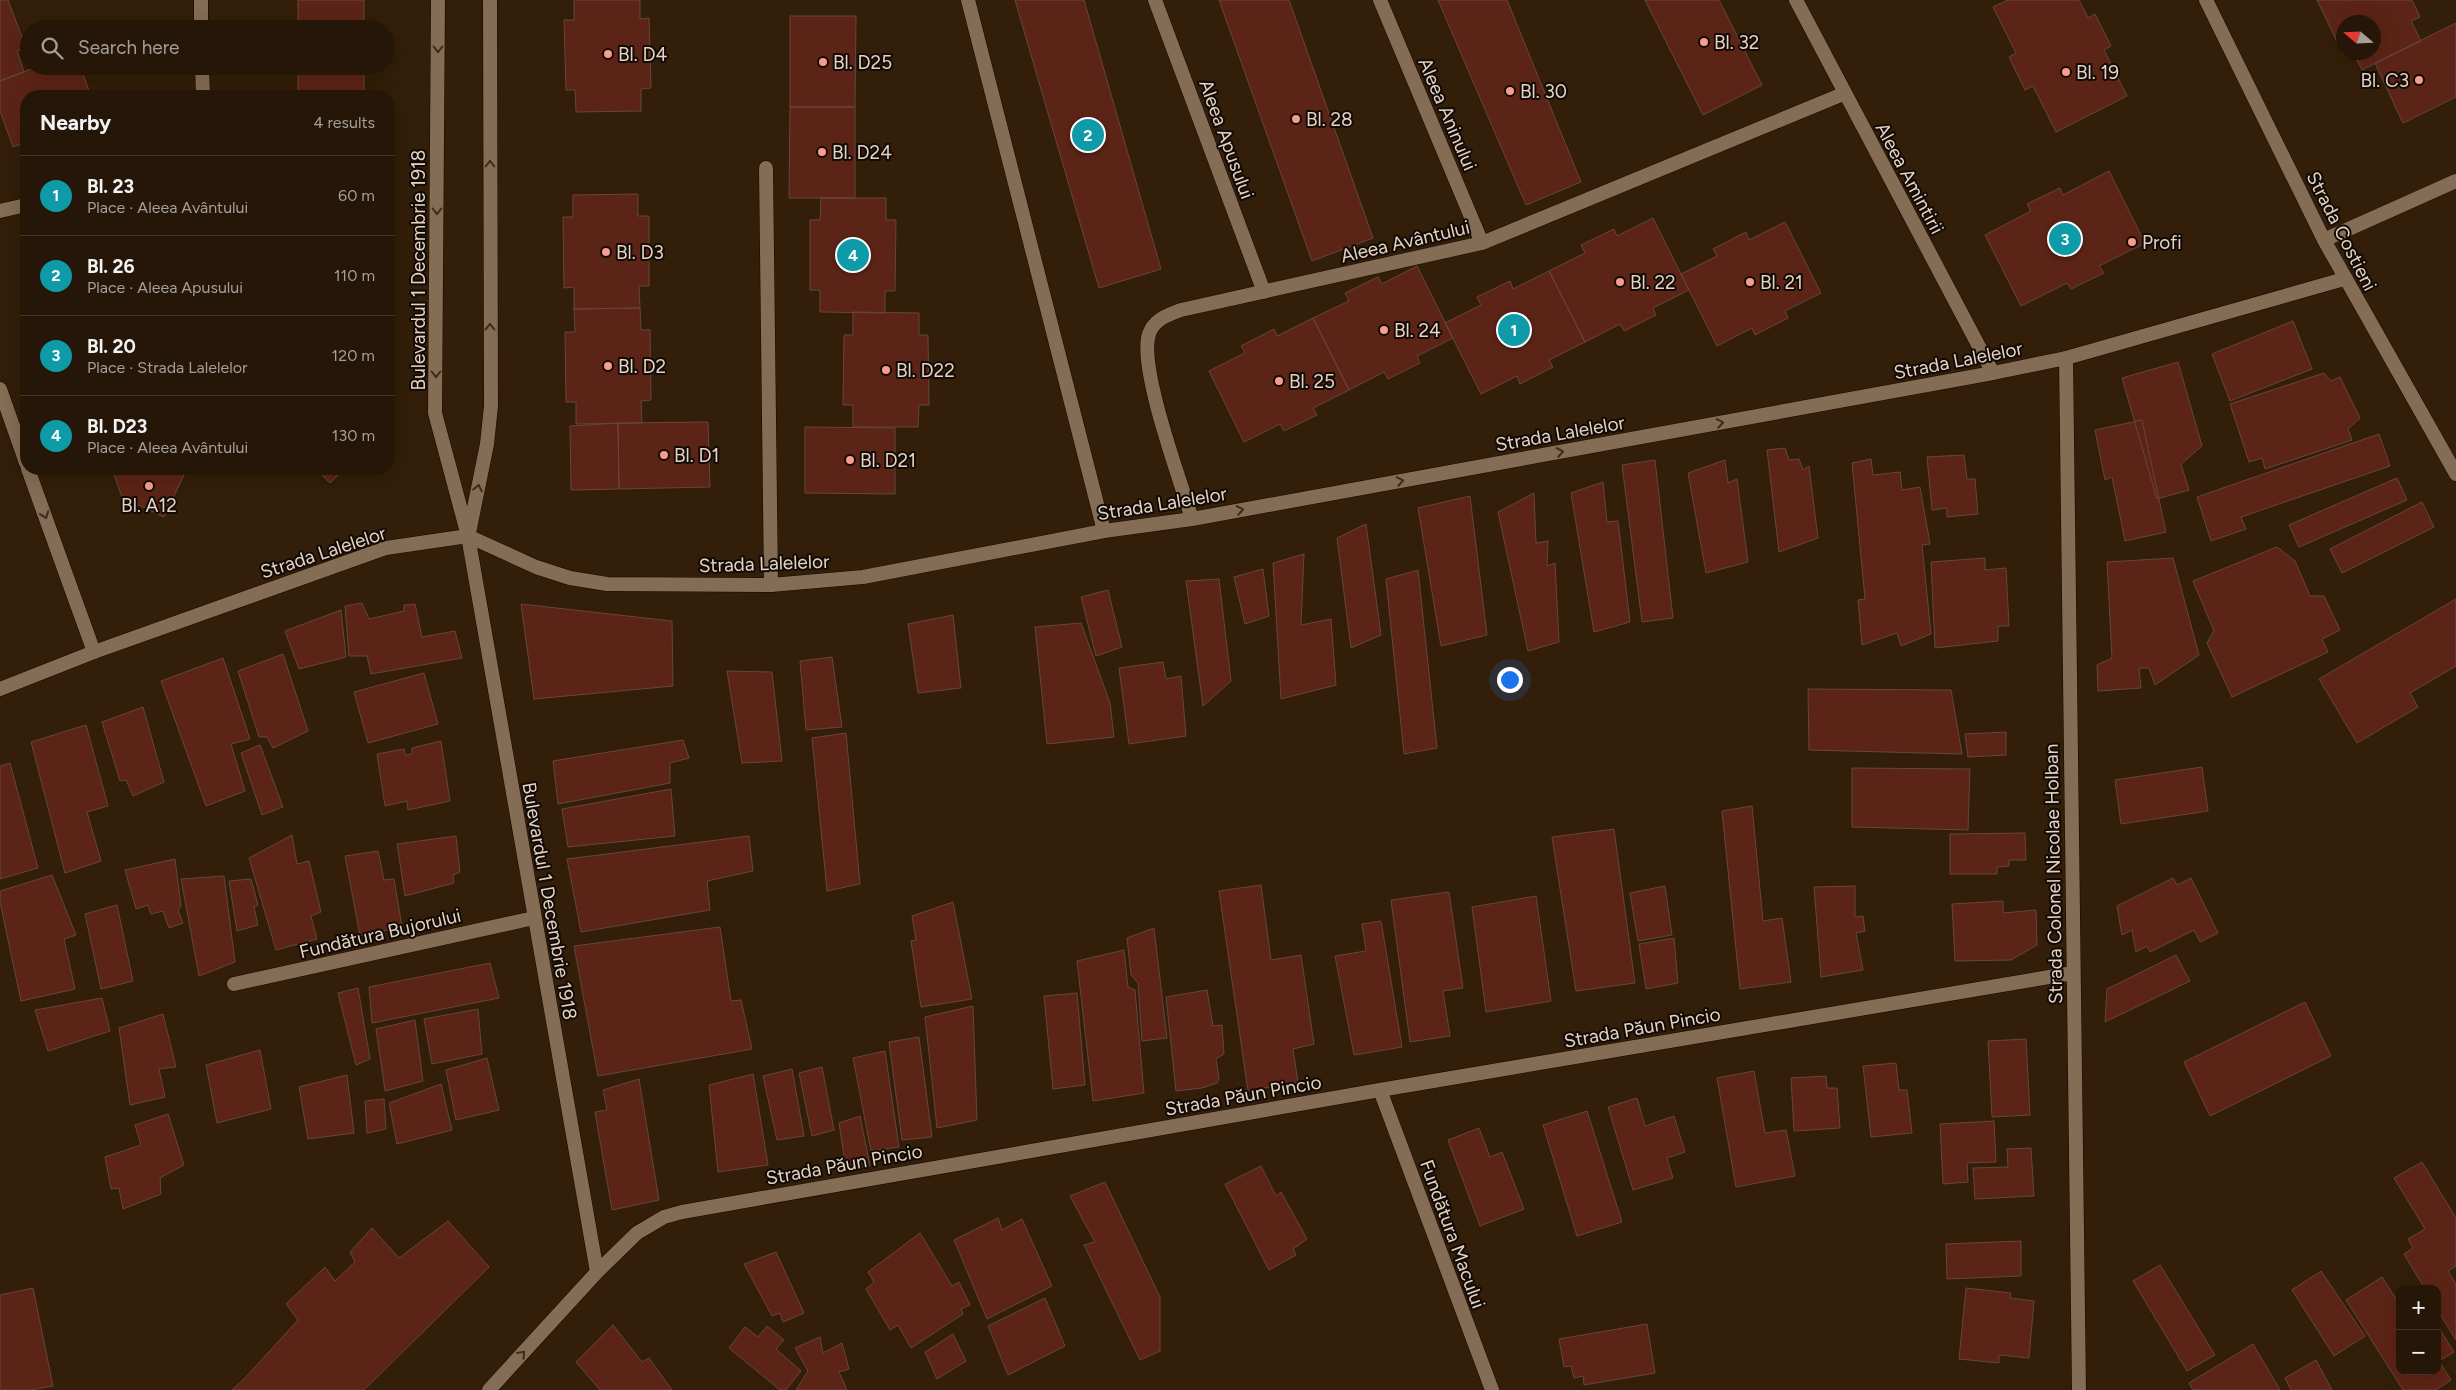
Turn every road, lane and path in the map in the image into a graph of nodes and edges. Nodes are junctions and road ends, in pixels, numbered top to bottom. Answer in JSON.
{"nodes":[{"id":1,"x":201,"y":0,"type":"edge"},
{"id":2,"x":438,"y":0,"type":"edge"},
{"id":3,"x":490,"y":0,"type":"edge"},
{"id":4,"x":968,"y":0,"type":"edge"},
{"id":5,"x":1155,"y":0,"type":"edge"},
{"id":6,"x":1380,"y":0,"type":"edge"},
{"id":7,"x":1796,"y":0,"type":"edge"},
{"id":8,"x":2206,"y":0,"type":"edge"},
{"id":9,"x":201,"y":20,"type":"edge"},
{"id":10,"x":202,"y":75,"type":"edge"},
{"id":11,"x":203,"y":90,"type":"edge"},
{"id":12,"x":1843,"y":94,"type":"junction"},
{"id":13,"x":766,"y":168,"type":"dead end"},
{"id":14,"x":2456,"y":181,"type":"edge"},
{"id":15,"x":20,"y":207,"type":"edge"},
{"id":16,"x":0,"y":211,"type":"edge"},
{"id":17,"x":2324,"y":240,"type":"junction"},
{"id":18,"x":1482,"y":243,"type":"junction"},
{"id":19,"x":2344,"y":279,"type":"junction"},
{"id":20,"x":1264,"y":292,"type":"junction"},
{"id":21,"x":2066,"y":358,"type":"junction"},
{"id":22,"x":1993,"y":373,"type":"junction"},
{"id":23,"x":0,"y":389,"type":"edge"},
{"id":24,"x":20,"y":446,"type":"edge"},
{"id":25,"x":2456,"y":474,"type":"edge"},
{"id":26,"x":30,"y":475,"type":"edge"},
{"id":27,"x":1192,"y":519,"type":"junction"},
{"id":28,"x":1104,"y":531,"type":"junction"},
{"id":29,"x":468,"y":536,"type":"junction"},
{"id":30,"x":771,"y":586,"type":"junction"},
{"id":31,"x":94,"y":652,"type":"junction"},
{"id":32,"x":0,"y":689,"type":"edge"},
{"id":33,"x":534,"y":918,"type":"junction"},
{"id":34,"x":2073,"y":974,"type":"junction"},
{"id":35,"x":234,"y":984,"type":"dead end"},
{"id":36,"x":1380,"y":1090,"type":"junction"},
{"id":37,"x":597,"y":1272,"type":"junction"},
{"id":38,"x":489,"y":1390,"type":"edge"},
{"id":39,"x":1492,"y":1390,"type":"edge"},
{"id":40,"x":2079,"y":1390,"type":"edge"}],
"edges":[{"from":1,"to":9,"type":"street"},
{"from":2,"to":29,"type":"street","name":"Bulevardul 1 Decembrie 1918","one_way":true},
{"from":29,"to":3,"type":"street","name":"Bulevardul 1 Decembrie 1918","one_way":true},
{"from":4,"to":28,"type":"street"},
{"from":5,"to":20,"type":"street","name":"Aleea Apusului"},
{"from":6,"to":18,"type":"street","name":"Aleea Aninului"},
{"from":7,"to":12,"type":"street","name":"Aleea Amintirii"},
{"from":8,"to":17,"type":"street","name":"Strada Costieni"},
{"from":10,"to":11,"type":"street"},
{"from":12,"to":18,"type":"street","name":"Aleea Avântului"},
{"from":12,"to":22,"type":"street","name":"Aleea Amintirii"},
{"from":13,"to":30,"type":"street"},
{"from":14,"to":17,"type":"street"},
{"from":15,"to":16,"type":"street"},
{"from":17,"to":19,"type":"street","name":"Strada Costieni"},
{"from":18,"to":20,"type":"street","name":"Aleea Avântului"},
{"from":19,"to":21,"type":"street","name":"Strada Lalelelor"},
{"from":19,"to":25,"type":"street","name":"Strada Costieni"},
{"from":20,"to":27,"type":"street","name":"Aleea Avântului"},
{"from":21,"to":22,"type":"street","name":"Strada Lalelelor"},
{"from":21,"to":34,"type":"street","name":"Strada Colonel Nicolae Holban"},
{"from":27,"to":22,"type":"street","name":"Strada Lalelelor","one_way":true},
{"from":23,"to":24,"type":"street"},
{"from":26,"to":31,"type":"street","one_way":true},
{"from":27,"to":28,"type":"street","name":"Strada Lalelelor"},
{"from":28,"to":30,"type":"street","name":"Strada Lalelelor"},
{"from":29,"to":30,"type":"street","name":"Strada Lalelelor"},
{"from":29,"to":31,"type":"street","name":"Strada Lalelelor"},
{"from":29,"to":33,"type":"street","name":"Bulevardul 1 Decembrie 1918"},
{"from":31,"to":32,"type":"street","name":"Strada Lalelelor"},
{"from":33,"to":35,"type":"street","name":"Fundătura Bujorului"},
{"from":33,"to":37,"type":"street","name":"Bulevardul 1 Decembrie 1918"},
{"from":34,"to":36,"type":"street","name":"Strada Păun Pincio"},
{"from":34,"to":40,"type":"street","name":"Strada Colonel Nicolae Holban"},
{"from":36,"to":37,"type":"street","name":"Strada Păun Pincio"},
{"from":36,"to":39,"type":"street","name":"Fundătura Macului"},
{"from":38,"to":37,"type":"street","name":"Strada Păun Pincio","one_way":true}]}
